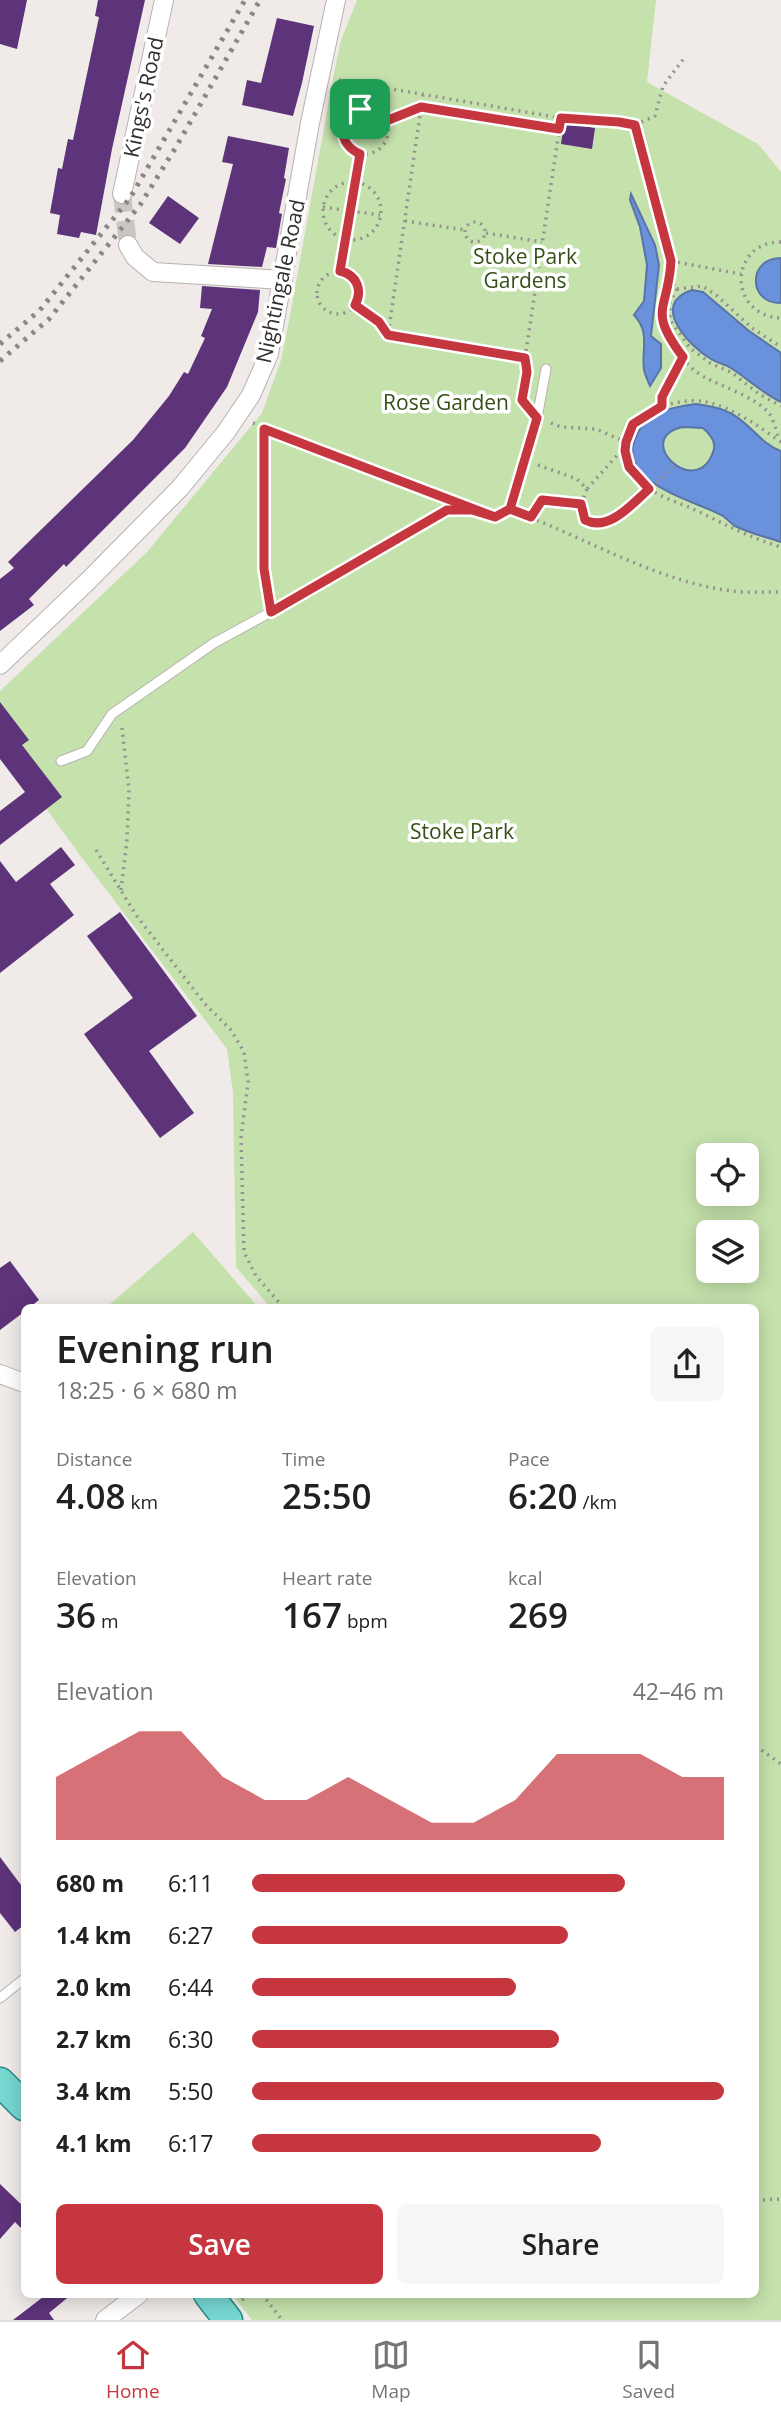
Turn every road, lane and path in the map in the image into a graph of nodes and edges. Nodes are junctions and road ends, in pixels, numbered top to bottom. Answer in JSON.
{"nodes":[{"id":1,"x":164,"y":0,"type":"edge"},
{"id":2,"x":337,"y":3,"type":"edge"},
{"id":3,"x":685,"y":57,"type":"dead end"},
{"id":4,"x":320,"y":77,"type":"junction"},
{"id":5,"x":423,"y":95,"type":"junction"},
{"id":6,"x":421,"y":107,"type":"junction"},
{"id":7,"x":561,"y":118,"type":"junction"},
{"id":8,"x":386,"y":121,"type":"junction"},
{"id":9,"x":635,"y":125,"type":"junction"},
{"id":10,"x":559,"y":129,"type":"junction"},
{"id":11,"x":360,"y":154,"type":"junction"},
{"id":12,"x":355,"y":182,"type":"junction"},
{"id":13,"x":122,"y":194,"type":"tunnel mouth"},
{"id":14,"x":323,"y":207,"type":"junction"},
{"id":15,"x":351,"y":211,"type":"junction"},
{"id":16,"x":380,"y":215,"type":"junction"},
{"id":17,"x":404,"y":221,"type":"junction"},
{"id":18,"x":465,"y":230,"type":"junction"},
{"id":19,"x":486,"y":233,"type":"junction"},
{"id":20,"x":346,"y":239,"type":"junction"},
{"id":21,"x":542,"y":242,"type":"junction"},
{"id":22,"x":781,"y":242,"type":"edge"},
{"id":23,"x":128,"y":245,"type":"tunnel mouth"},
{"id":24,"x":671,"y":261,"type":"junction"},
{"id":25,"x":340,"y":271,"type":"junction"},
{"id":26,"x":741,"y":274,"type":"junction"},
{"id":27,"x":283,"y":280,"type":"junction"},
{"id":28,"x":670,"y":281,"type":"junction"},
{"id":29,"x":677,"y":289,"type":"junction"},
{"id":30,"x":355,"y":305,"type":"junction"},
{"id":31,"x":781,"y":318,"type":"edge"},
{"id":32,"x":388,"y":335,"type":"junction"},
{"id":33,"x":781,"y":347,"type":"edge"},
{"id":34,"x":683,"y":357,"type":"junction"},
{"id":35,"x":525,"y":358,"type":"junction"},
{"id":36,"x":546,"y":369,"type":"dead end"},
{"id":37,"x":662,"y":406,"type":"junction"},
{"id":38,"x":781,"y":406,"type":"edge"},
{"id":39,"x":238,"y":416,"type":"junction"},
{"id":40,"x":537,"y":418,"type":"junction"},
{"id":41,"x":264,"y":429,"type":"junction"},
{"id":42,"x":780,"y":441,"type":"edge"},
{"id":43,"x":626,"y":442,"type":"junction"},
{"id":44,"x":625,"y":451,"type":"junction"},
{"id":45,"x":526,"y":461,"type":"junction"},
{"id":46,"x":674,"y":465,"type":"dead end"},
{"id":47,"x":587,"y":489,"type":"junction"},
{"id":48,"x":649,"y":489,"type":"junction"},
{"id":49,"x":581,"y":504,"type":"junction"},
{"id":50,"x":510,"y":509,"type":"junction"},
{"id":51,"x":472,"y":510,"type":"junction"},
{"id":52,"x":531,"y":517,"type":"junction"},
{"id":53,"x":781,"y":547,"type":"edge"},
{"id":54,"x":781,"y":592,"type":"edge"},
{"id":55,"x":271,"y":612,"type":"junction"},
{"id":56,"x":0,"y":665,"type":"edge"},
{"id":57,"x":120,"y":708,"type":"junction"},
{"id":58,"x":61,"y":761,"type":"dead end"},
{"id":59,"x":96,"y":850,"type":"dead end"},
{"id":60,"x":121,"y":890,"type":"junction"},
{"id":61,"x":280,"y":1304,"type":"edge"},
{"id":62,"x":0,"y":1374,"type":"edge"},
{"id":63,"x":21,"y":1382,"type":"edge"},
{"id":64,"x":759,"y":1748,"type":"edge"},
{"id":65,"x":781,"y":1764,"type":"edge"},
{"id":66,"x":21,"y":1981,"type":"edge"},
{"id":67,"x":0,"y":1998,"type":"edge"},
{"id":68,"x":0,"y":2082,"type":"edge"},
{"id":69,"x":21,"y":2103,"type":"edge"},
{"id":70,"x":781,"y":2199,"type":"edge"},
{"id":71,"x":759,"y":2200,"type":"edge"},
{"id":72,"x":134,"y":2298,"type":"edge"},
{"id":73,"x":211,"y":2298,"type":"edge"},
{"id":74,"x":265,"y":2298,"type":"edge"},
{"id":75,"x":104,"y":2320,"type":"edge"},
{"id":76,"x":228,"y":2320,"type":"edge"},
{"id":77,"x":282,"y":2320,"type":"edge"}],
"edges":[{"from":1,"to":13,"type":"street","name":"Kings's Road"},
{"from":2,"to":4,"type":"street","name":"Nightingale Road"},
{"from":3,"to":9,"type":"path"},
{"from":4,"to":5,"type":"path"},
{"from":4,"to":27,"type":"street","name":"Nightingale Road"},
{"from":5,"to":6,"type":"path"},
{"from":5,"to":7,"type":"path"},
{"from":6,"to":8,"type":"path"},
{"from":6,"to":10,"type":"path"},
{"from":6,"to":17,"type":"path"},
{"from":7,"to":9,"type":"path"},
{"from":7,"to":10,"type":"path"},
{"from":8,"to":11,"type":"path"},
{"from":8,"to":11,"type":"path"},
{"from":9,"to":24,"type":"path"},
{"from":10,"to":21,"type":"path"},
{"from":11,"to":12,"type":"path"},
{"from":12,"to":14,"type":"path"},
{"from":12,"to":15,"type":"path"},
{"from":12,"to":16,"type":"path"},
{"from":14,"to":15,"type":"path"},
{"from":14,"to":20,"type":"path"},
{"from":15,"to":16,"type":"path"},
{"from":15,"to":20,"type":"path"},
{"from":16,"to":20,"type":"path"},
{"from":17,"to":18,"type":"path"},
{"from":17,"to":32,"type":"path"},
{"from":18,"to":19,"type":"path"},
{"from":18,"to":19,"type":"path"},
{"from":19,"to":21,"type":"path"},
{"from":20,"to":25,"type":"path"},
{"from":21,"to":35,"type":"path"},
{"from":22,"to":26,"type":"path"},
{"from":23,"to":27,"type":"street"},
{"from":24,"to":26,"type":"path"},
{"from":24,"to":28,"type":"path"},
{"from":25,"to":30,"type":"path"},
{"from":25,"to":30,"type":"path"},
{"from":26,"to":31,"type":"path"},
{"from":27,"to":39,"type":"street","name":"Nightingale Road"},
{"from":28,"to":29,"type":"path"},
{"from":28,"to":34,"type":"path"},
{"from":29,"to":33,"type":"path"},
{"from":29,"to":38,"type":"path"},
{"from":30,"to":32,"type":"path"},
{"from":32,"to":35,"type":"path"},
{"from":34,"to":37,"type":"path"},
{"from":34,"to":42,"type":"path"},
{"from":35,"to":40,"type":"path"},
{"from":36,"to":40,"type":"lane"},
{"from":37,"to":42,"type":"path"},
{"from":37,"to":43,"type":"path"},
{"from":39,"to":41,"type":"path"},
{"from":39,"to":56,"type":"street","name":"Nightingale Road"},
{"from":40,"to":43,"type":"path"},
{"from":40,"to":45,"type":"lane"},
{"from":41,"to":51,"type":"path"},
{"from":41,"to":55,"type":"path"},
{"from":43,"to":44,"type":"path"},
{"from":44,"to":47,"type":"path"},
{"from":44,"to":48,"type":"path"},
{"from":45,"to":47,"type":"path"},
{"from":45,"to":50,"type":"lane"},
{"from":46,"to":48,"type":"path"},
{"from":47,"to":49,"type":"path"},
{"from":48,"to":49,"type":"path"},
{"from":48,"to":53,"type":"path"},
{"from":49,"to":52,"type":"path"},
{"from":50,"to":51,"type":"lane"},
{"from":50,"to":52,"type":"path"},
{"from":51,"to":55,"type":"lane"},
{"from":52,"to":54,"type":"path"},
{"from":55,"to":57,"type":"lane"},
{"from":57,"to":58,"type":"lane"},
{"from":57,"to":60,"type":"path"},
{"from":59,"to":60,"type":"path"},
{"from":60,"to":61,"type":"path"},
{"from":62,"to":63,"type":"street"},
{"from":64,"to":65,"type":"path"},
{"from":66,"to":67,"type":"lane"},
{"from":68,"to":69,"type":"main road"},
{"from":70,"to":71,"type":"path"},
{"from":72,"to":75,"type":"street"},
{"from":73,"to":76,"type":"main road"},
{"from":74,"to":77,"type":"path"}]}
